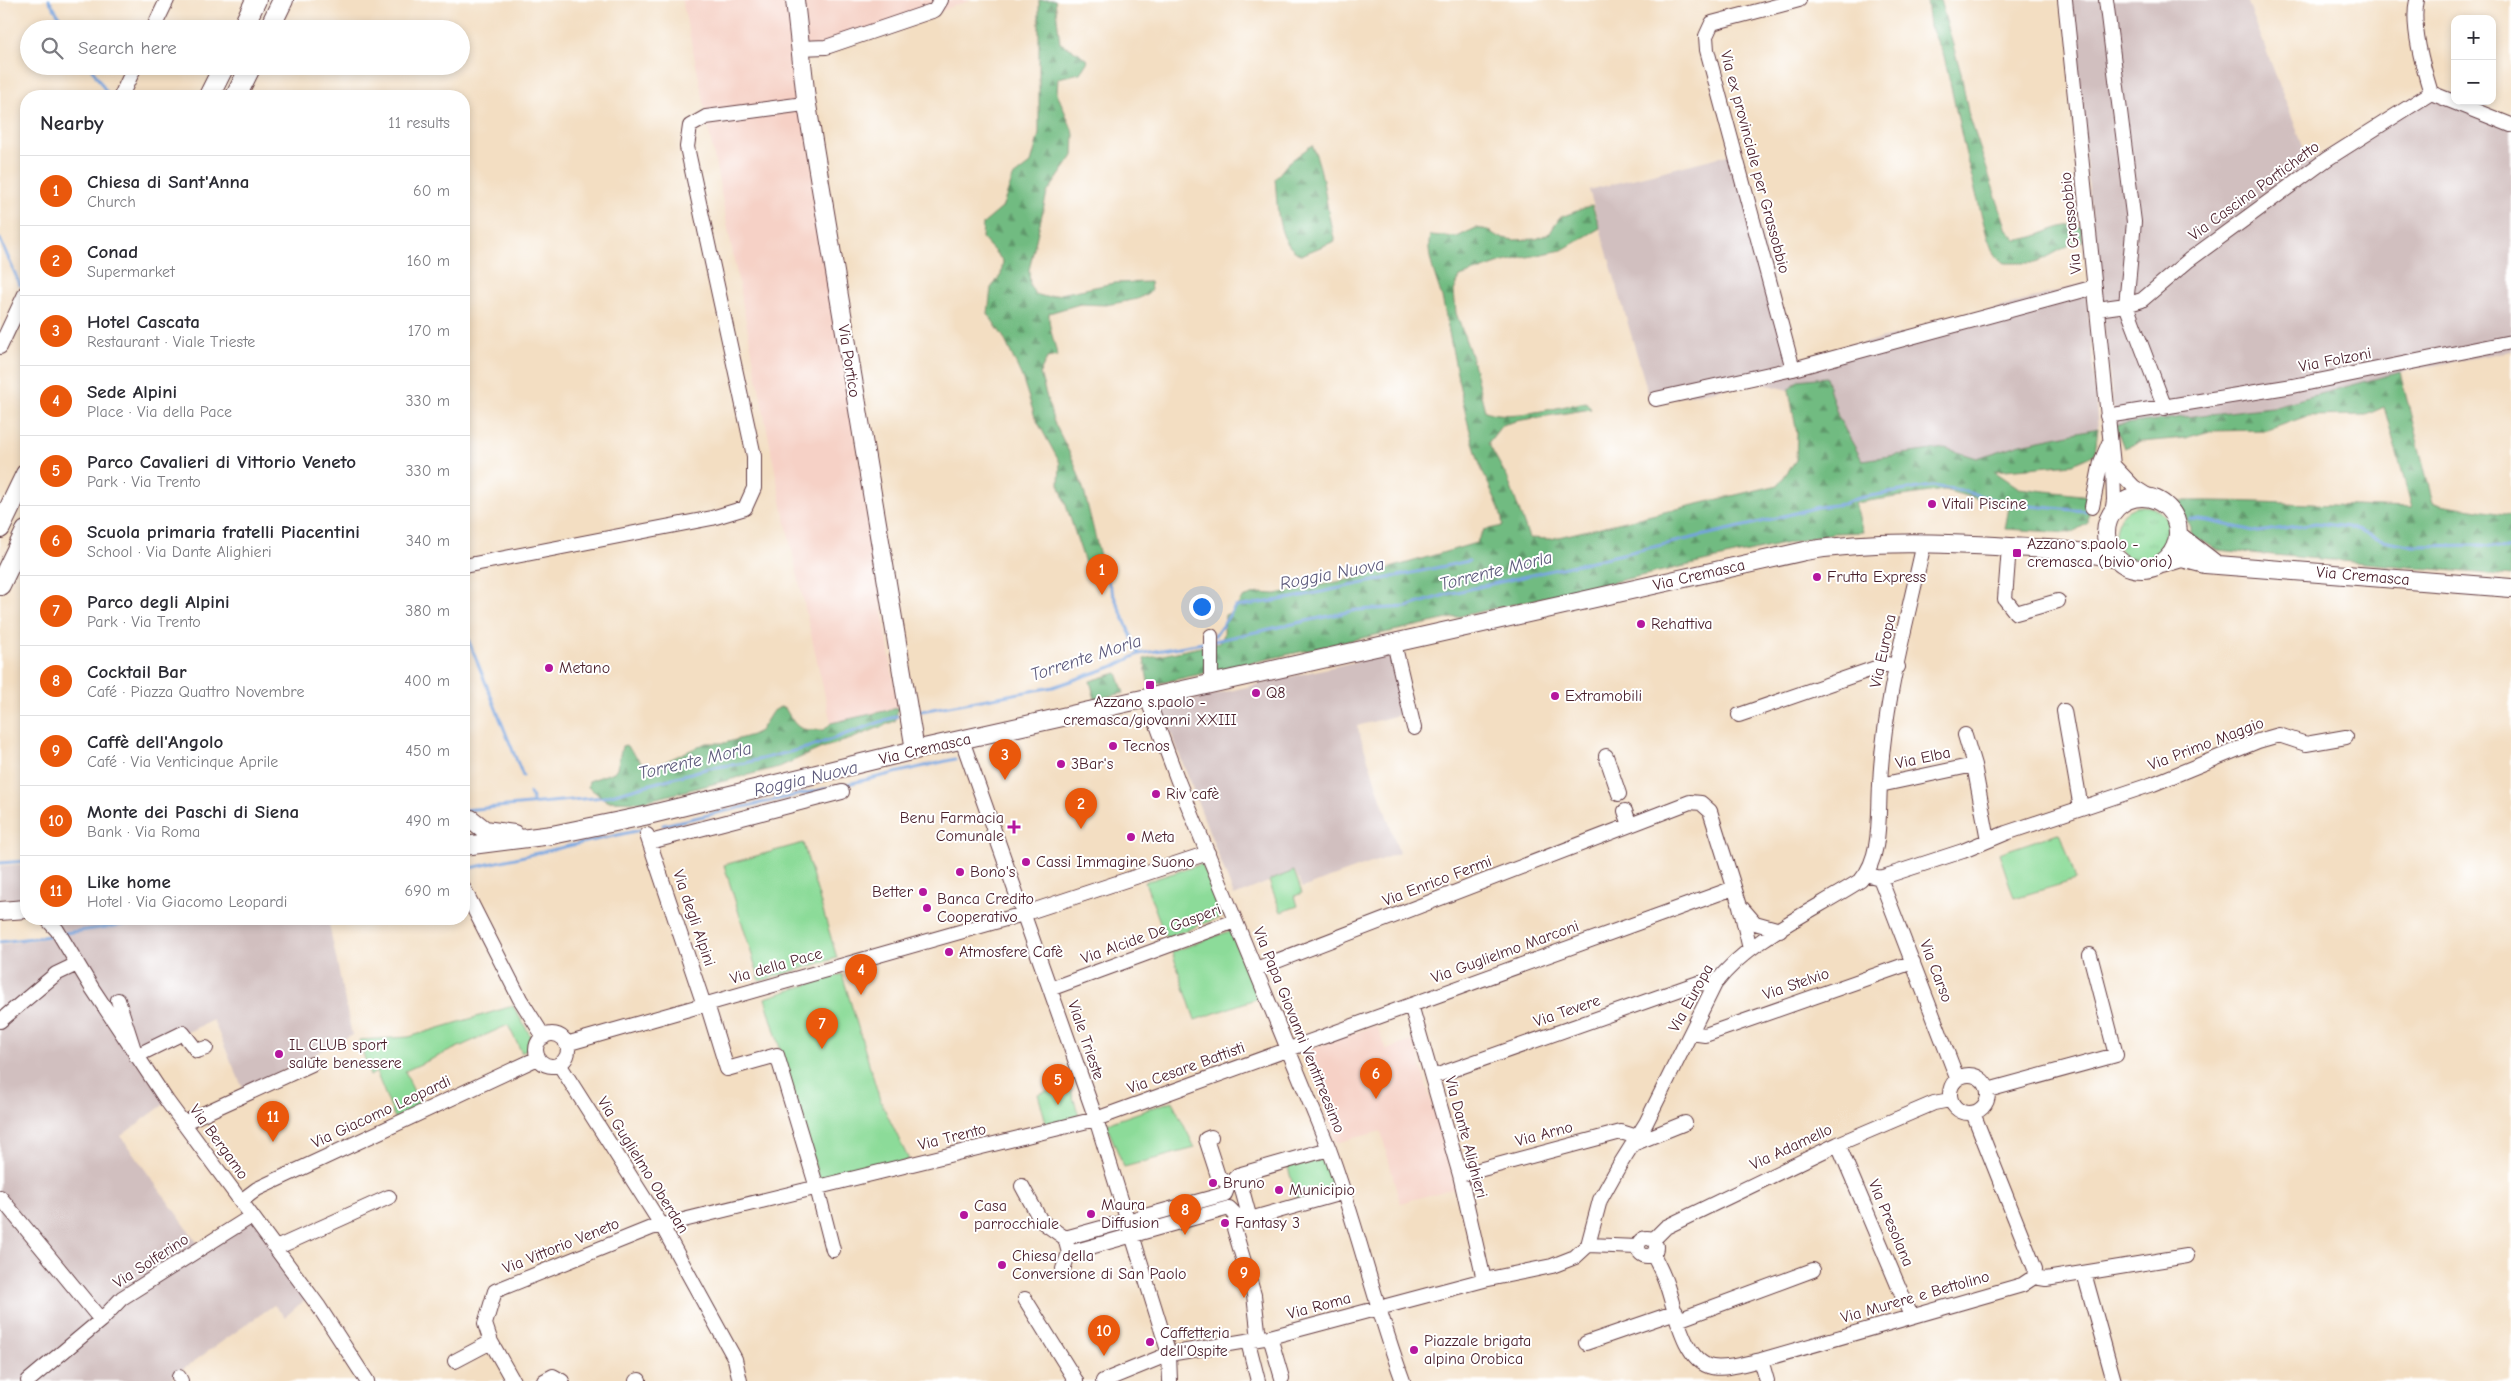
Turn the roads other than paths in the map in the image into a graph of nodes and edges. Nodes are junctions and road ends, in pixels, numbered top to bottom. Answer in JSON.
{"nodes":[{"id":1,"x":167,"y":0,"type":"edge"},
{"id":2,"x":256,"y":0,"type":"edge"},
{"id":3,"x":282,"y":0,"type":"edge"},
{"id":4,"x":795,"y":0,"type":"edge"},
{"id":5,"x":940,"y":0,"type":"edge"},
{"id":6,"x":1799,"y":0,"type":"edge"},
{"id":7,"x":2065,"y":0,"type":"edge"},
{"id":8,"x":2106,"y":0,"type":"edge"},
{"id":9,"x":2417,"y":0,"type":"edge"},
{"id":10,"x":157,"y":20,"type":"edge"},
{"id":11,"x":246,"y":20,"type":"edge"},
{"id":12,"x":273,"y":20,"type":"edge"},
{"id":13,"x":800,"y":48,"type":"junction"},
{"id":14,"x":131,"y":75,"type":"edge"},
{"id":15,"x":220,"y":75,"type":"edge"},
{"id":16,"x":246,"y":75,"type":"edge"},
{"id":17,"x":124,"y":90,"type":"edge"},
{"id":18,"x":212,"y":90,"type":"edge"},
{"id":19,"x":239,"y":90,"type":"edge"},
{"id":20,"x":2431,"y":93,"type":"junction"},
{"id":21,"x":806,"y":99,"type":"junction"},
{"id":22,"x":2511,"y":124,"type":"edge"},
{"id":23,"x":2095,"y":287,"type":"junction"},
{"id":24,"x":20,"y":305,"type":"edge"},
{"id":25,"x":2126,"y":305,"type":"junction"},
{"id":26,"x":2097,"y":309,"type":"junction"},
{"id":27,"x":2511,"y":342,"type":"edge"},
{"id":28,"x":0,"y":347,"type":"edge"},
{"id":29,"x":1793,"y":369,"type":"junction"},
{"id":30,"x":1656,"y":399,"type":"dead end"},
{"id":31,"x":2165,"y":408,"type":"junction"},
{"id":32,"x":2107,"y":416,"type":"junction"},
{"id":33,"x":2109,"y":442,"type":"junction"},
{"id":34,"x":2113,"y":465,"type":"junction"},
{"id":35,"x":20,"y":486,"type":"edge"},
{"id":36,"x":2153,"y":499,"type":"junction"},
{"id":37,"x":2092,"y":507,"type":"dead end"},
{"id":38,"x":2110,"y":518,"type":"junction"},
{"id":39,"x":0,"y":528,"type":"edge"},
{"id":40,"x":2178,"y":535,"type":"junction"},
{"id":41,"x":20,"y":543,"type":"edge"},
{"id":42,"x":1924,"y":543,"type":"junction"},
{"id":43,"x":2009,"y":547,"type":"junction"},
{"id":44,"x":2063,"y":550,"type":"junction"},
{"id":45,"x":2116,"y":559,"type":"junction"},
{"id":46,"x":2162,"y":564,"type":"junction"},
{"id":47,"x":2215,"y":564,"type":"junction"},
{"id":48,"x":470,"y":565,"type":"edge"},
{"id":49,"x":0,"y":585,"type":"edge"},
{"id":50,"x":2511,"y":588,"type":"edge"},
{"id":51,"x":2058,"y":601,"type":"dead end"},
{"id":52,"x":1211,"y":636,"type":"dead end"},
{"id":53,"x":1394,"y":643,"type":"junction"},
{"id":54,"x":1898,"y":666,"type":"junction"},
{"id":55,"x":1211,"y":683,"type":"junction"},
{"id":56,"x":1147,"y":698,"type":"junction"},
{"id":57,"x":2064,"y":711,"type":"dead end"},
{"id":58,"x":1739,"y":715,"type":"dead end"},
{"id":59,"x":909,"y":721,"type":"junction"},
{"id":60,"x":1414,"y":728,"type":"dead end"},
{"id":61,"x":1965,"y":735,"type":"dead end"},
{"id":62,"x":2346,"y":737,"type":"dead end"},
{"id":63,"x":962,"y":740,"type":"junction"},
{"id":64,"x":944,"y":744,"type":"junction"},
{"id":65,"x":915,"y":750,"type":"junction"},
{"id":66,"x":1606,"y":756,"type":"dead end"},
{"id":67,"x":1974,"y":765,"type":"junction"},
{"id":68,"x":1880,"y":785,"type":"junction"},
{"id":69,"x":842,"y":792,"type":"dead end"},
{"id":70,"x":1619,"y":794,"type":"dead end"},
{"id":71,"x":2081,"y":808,"type":"junction"},
{"id":72,"x":1626,"y":811,"type":"dead end"},
{"id":73,"x":470,"y":814,"type":"edge"},
{"id":74,"x":1630,"y":825,"type":"junction"},
{"id":75,"x":552,"y":835,"type":"junction"},
{"id":76,"x":1988,"y":840,"type":"junction"},
{"id":77,"x":470,"y":845,"type":"edge"},
{"id":78,"x":1208,"y":853,"type":"junction"},
{"id":79,"x":1866,"y":874,"type":"junction"},
{"id":80,"x":1880,"y":878,"type":"junction"},
{"id":81,"x":1734,"y":888,"type":"junction"},
{"id":82,"x":470,"y":901,"type":"edge"},
{"id":83,"x":1740,"y":906,"type":"junction"},
{"id":84,"x":20,"y":910,"type":"edge"},
{"id":85,"x":0,"y":911,"type":"edge"},
{"id":86,"x":1024,"y":914,"type":"junction"},
{"id":87,"x":1235,"y":921,"type":"junction"},
{"id":88,"x":58,"y":925,"type":"edge"},
{"id":89,"x":1780,"y":930,"type":"junction"},
{"id":90,"x":1750,"y":949,"type":"junction"},
{"id":91,"x":2090,"y":955,"type":"dead end"},
{"id":92,"x":1913,"y":962,"type":"junction"},
{"id":93,"x":77,"y":964,"type":"junction"},
{"id":94,"x":1256,"y":969,"type":"junction"},
{"id":95,"x":1715,"y":984,"type":"junction"},
{"id":96,"x":1050,"y":990,"type":"junction"},
{"id":97,"x":118,"y":1000,"type":"dead end"},
{"id":98,"x":706,"y":1004,"type":"junction"},
{"id":99,"x":1411,"y":1005,"type":"junction"},
{"id":100,"x":0,"y":1021,"type":"edge"},
{"id":101,"x":1691,"y":1033,"type":"junction"},
{"id":102,"x":544,"y":1037,"type":"junction"},
{"id":103,"x":566,"y":1044,"type":"junction"},
{"id":104,"x":206,"y":1048,"type":"dead end"},
{"id":105,"x":1289,"y":1050,"type":"junction"},
{"id":106,"x":136,"y":1056,"type":"junction"},
{"id":107,"x":538,"y":1058,"type":"junction"},
{"id":108,"x":312,"y":1064,"type":"dead end"},
{"id":109,"x":559,"y":1064,"type":"junction"},
{"id":110,"x":1432,"y":1077,"type":"junction"},
{"id":111,"x":1957,"y":1078,"type":"junction"},
{"id":112,"x":1988,"y":1090,"type":"junction"},
{"id":113,"x":1950,"y":1100,"type":"junction"},
{"id":114,"x":1973,"y":1113,"type":"junction"},
{"id":115,"x":1096,"y":1119,"type":"junction"},
{"id":116,"x":183,"y":1123,"type":"junction"},
{"id":117,"x":1685,"y":1123,"type":"dead end"},
{"id":118,"x":1210,"y":1137,"type":"dead end"},
{"id":119,"x":1635,"y":1140,"type":"junction"},
{"id":120,"x":1838,"y":1144,"type":"junction"},
{"id":121,"x":1329,"y":1149,"type":"junction"},
{"id":122,"x":1460,"y":1175,"type":"junction"},
{"id":123,"x":1022,"y":1186,"type":"dead end"},
{"id":124,"x":817,"y":1188,"type":"junction"},
{"id":125,"x":1345,"y":1192,"type":"junction"},
{"id":126,"x":0,"y":1197,"type":"edge"},
{"id":127,"x":389,"y":1197,"type":"dead end"},
{"id":128,"x":1235,"y":1199,"type":"junction"},
{"id":129,"x":241,"y":1202,"type":"junction"},
{"id":130,"x":252,"y":1216,"type":"junction"},
{"id":131,"x":1128,"y":1222,"type":"junction"},
{"id":132,"x":662,"y":1226,"type":"junction"},
{"id":133,"x":1132,"y":1236,"type":"junction"},
{"id":134,"x":1065,"y":1238,"type":"junction"},
{"id":135,"x":1654,"y":1240,"type":"junction"},
{"id":136,"x":1588,"y":1244,"type":"junction"},
{"id":137,"x":1637,"y":1247,"type":"junction"},
{"id":138,"x":276,"y":1248,"type":"junction"},
{"id":139,"x":833,"y":1250,"type":"dead end"},
{"id":140,"x":1069,"y":1253,"type":"junction"},
{"id":141,"x":1653,"y":1254,"type":"junction"},
{"id":142,"x":2187,"y":1256,"type":"dead end"},
{"id":143,"x":1063,"y":1268,"type":"dead end"},
{"id":144,"x":1813,"y":1270,"type":"dead end"},
{"id":145,"x":2084,"y":1273,"type":"junction"},
{"id":146,"x":2034,"y":1277,"type":"junction"},
{"id":147,"x":1484,"y":1280,"type":"junction"},
{"id":148,"x":1025,"y":1299,"type":"dead end"},
{"id":149,"x":1377,"y":1308,"type":"junction"},
{"id":150,"x":1677,"y":1316,"type":"junction"},
{"id":151,"x":1911,"y":1316,"type":"junction"},
{"id":152,"x":101,"y":1320,"type":"junction"},
{"id":153,"x":1259,"y":1339,"type":"junction"},
{"id":154,"x":491,"y":1342,"type":"junction"},
{"id":155,"x":1586,"y":1343,"type":"dead end"},
{"id":156,"x":1169,"y":1354,"type":"junction"},
{"id":157,"x":1761,"y":1360,"type":"junction"},
{"id":158,"x":455,"y":1361,"type":"dead end"},
{"id":159,"x":1282,"y":1378,"type":"dead end"},
{"id":160,"x":28,"y":1381,"type":"edge"},
{"id":161,"x":367,"y":1381,"type":"edge"},
{"id":162,"x":513,"y":1381,"type":"edge"},
{"id":163,"x":544,"y":1381,"type":"edge"},
{"id":164,"x":562,"y":1381,"type":"edge"},
{"id":165,"x":740,"y":1381,"type":"edge"},
{"id":166,"x":1076,"y":1381,"type":"edge"},
{"id":167,"x":1103,"y":1381,"type":"edge"},
{"id":168,"x":1170,"y":1381,"type":"edge"},
{"id":169,"x":1258,"y":1381,"type":"edge"},
{"id":170,"x":1403,"y":1381,"type":"edge"},
{"id":171,"x":1767,"y":1381,"type":"edge"},
{"id":172,"x":2114,"y":1381,"type":"edge"}],
"edges":[{"from":1,"to":10,"type":"street"},
{"from":2,"to":11,"type":"highway"},
{"from":3,"to":12,"type":"highway"},
{"from":4,"to":13,"type":"main road","name":"Via Portico"},
{"from":5,"to":13,"type":"street"},
{"from":6,"to":29,"type":"street","name":"Via ex provinciale per Grassobbio"},
{"from":7,"to":23,"type":"street","name":"Via Grassobbio"},
{"from":8,"to":25,"type":"street"},
{"from":9,"to":20,"type":"street"},
{"from":13,"to":21,"type":"main road","name":"Via Portico"},
{"from":14,"to":17,"type":"street"},
{"from":15,"to":18,"type":"highway"},
{"from":16,"to":19,"type":"highway"},
{"from":20,"to":22,"type":"street"},
{"from":20,"to":25,"type":"street","name":"Via Cascina Portichetto"},
{"from":21,"to":48,"type":"street"},
{"from":21,"to":59,"type":"main road","name":"Via Portico"},
{"from":23,"to":26,"type":"street","name":"Via Grassobbio"},
{"from":23,"to":29,"type":"street"},
{"from":24,"to":28,"type":"street"},
{"from":25,"to":26,"type":"street","name":"Via Cascina Portichetto"},
{"from":25,"to":31,"type":"street"},
{"from":26,"to":32,"type":"street","name":"Via Grassobbio"},
{"from":27,"to":31,"type":"street","name":"Via Folzoni"},
{"from":29,"to":30,"type":"street"},
{"from":31,"to":32,"type":"street","name":"Via Folzoni"},
{"from":32,"to":33,"type":"street","name":"Via Grassobbio"},
{"from":33,"to":34,"type":"street","name":"Via Grassobbio"},
{"from":33,"to":37,"type":"street","name":"Via Grassobbio"},
{"from":34,"to":36,"type":"street"},
{"from":34,"to":38,"type":"street","name":"Via Grassobbio"},
{"from":35,"to":39,"type":"highway"},
{"from":36,"to":38,"type":"main road"},
{"from":36,"to":40,"type":"main road"},
{"from":38,"to":44,"type":"main road","name":"Via Cremasca"},
{"from":38,"to":45,"type":"main road"},
{"from":40,"to":46,"type":"main road"},
{"from":40,"to":47,"type":"main road"},
{"from":41,"to":49,"type":"highway"},
{"from":42,"to":43,"type":"main road","name":"Via Cremasca"},
{"from":42,"to":53,"type":"main road","name":"Via Cremasca"},
{"from":42,"to":54,"type":"street","name":"Via Europa"},
{"from":43,"to":44,"type":"main road","name":"Via Cremasca"},
{"from":43,"to":51,"type":"street"},
{"from":44,"to":45,"type":"main road","name":"Via Cremasca"},
{"from":45,"to":46,"type":"main road"},
{"from":46,"to":47,"type":"main road","name":"Via Cremasca"},
{"from":47,"to":50,"type":"main road","name":"Via Cremasca"},
{"from":52,"to":55,"type":"street"},
{"from":53,"to":55,"type":"main road","name":"Via Cremasca"},
{"from":53,"to":60,"type":"street"},
{"from":54,"to":58,"type":"street"},
{"from":54,"to":68,"type":"street","name":"Via Europa"},
{"from":55,"to":56,"type":"main road","name":"Via Cremasca"},
{"from":56,"to":63,"type":"main road","name":"Via Cremasca"},
{"from":56,"to":78,"type":"street","name":"Via Papa Giovanni Ventitreesimo"},
{"from":57,"to":71,"type":"street"},
{"from":59,"to":64,"type":"main road"},
{"from":59,"to":65,"type":"main road","name":"Via Portico"},
{"from":61,"to":67,"type":"street","name":"Via Elba"},
{"from":62,"to":71,"type":"street","name":"Via Primo Maggio"},
{"from":63,"to":64,"type":"main road","name":"Via Cremasca"},
{"from":63,"to":86,"type":"street","name":"Viale Trieste"},
{"from":64,"to":65,"type":"main road","name":"Via Cremasca"},
{"from":65,"to":75,"type":"main road","name":"Via Cremasca"},
{"from":66,"to":70,"type":"street"},
{"from":67,"to":68,"type":"street","name":"Via Elba"},
{"from":67,"to":76,"type":"street","name":"Via Elba"},
{"from":68,"to":79,"type":"street","name":"Via Europa"},
{"from":69,"to":98,"type":"street","name":"Via degli Alpini"},
{"from":71,"to":76,"type":"street","name":"Via Primo Maggio"},
{"from":72,"to":74,"type":"street"},
{"from":73,"to":75,"type":"main road","name":"Via Cremasca"},
{"from":74,"to":81,"type":"street","name":"Via Enrico Fermi"},
{"from":74,"to":94,"type":"street","name":"Via Enrico Fermi"},
{"from":75,"to":77,"type":"main road","name":"Via Cremasca"},
{"from":76,"to":80,"type":"street","name":"Via Primo Maggio"},
{"from":78,"to":86,"type":"street","name":"Via della Pace"},
{"from":78,"to":87,"type":"street","name":"Via Papa Giovanni Ventitreesimo"},
{"from":79,"to":80,"type":"street"},
{"from":79,"to":89,"type":"street","name":"Via Europa"},
{"from":80,"to":92,"type":"street","name":"Via Carso"},
{"from":81,"to":83,"type":"street","name":"Via Enrico Fermi"},
{"from":81,"to":99,"type":"street","name":"Via Guglielmo Marconi"},
{"from":82,"to":102,"type":"street"},
{"from":83,"to":89,"type":"street","name":"Via Enrico Fermi"},
{"from":83,"to":90,"type":"street","name":"Via Enrico Fermi"},
{"from":84,"to":85,"type":"main road"},
{"from":86,"to":96,"type":"street","name":"Viale Trieste"},
{"from":86,"to":98,"type":"street","name":"Via della Pace"},
{"from":87,"to":94,"type":"street","name":"Via Papa Giovanni Ventitreesimo"},
{"from":87,"to":96,"type":"street","name":"Via Alcide De Gasperi"},
{"from":88,"to":93,"type":"street","name":"Via Bergamo"},
{"from":89,"to":90,"type":"street","name":"Via Europa"},
{"from":90,"to":95,"type":"street","name":"Via Europa"},
{"from":91,"to":112,"type":"street"},
{"from":92,"to":101,"type":"street","name":"Via Stelvio"},
{"from":92,"to":111,"type":"street","name":"Via Carso"},
{"from":93,"to":100,"type":"street"},
{"from":93,"to":106,"type":"street","name":"Via Bergamo"},
{"from":94,"to":105,"type":"street","name":"Via Papa Giovanni Ventitreesimo"},
{"from":95,"to":101,"type":"street","name":"Via Europa"},
{"from":95,"to":110,"type":"street","name":"Via Tevere"},
{"from":96,"to":115,"type":"street","name":"Viale Trieste"},
{"from":97,"to":106,"type":"street","name":"Via Bergamo"},
{"from":98,"to":103,"type":"street","name":"Via della Pace"},
{"from":98,"to":124,"type":"street"},
{"from":99,"to":105,"type":"street","name":"Via Guglielmo Marconi"},
{"from":99,"to":110,"type":"street","name":"Via Dante Alighieri"},
{"from":101,"to":119,"type":"street","name":"Via Europa"},
{"from":102,"to":103,"type":"street"},
{"from":102,"to":107,"type":"street"},
{"from":103,"to":109,"type":"street"},
{"from":104,"to":106,"type":"street"},
{"from":105,"to":115,"type":"street","name":"Via Cesare Battisti"},
{"from":105,"to":121,"type":"street","name":"Via Papa Giovanni Ventitreesimo"},
{"from":106,"to":116,"type":"street","name":"Via Bergamo"},
{"from":107,"to":109,"type":"street"},
{"from":107,"to":129,"type":"street","name":"Via Giacomo Leopardi"},
{"from":108,"to":116,"type":"street"},
{"from":109,"to":132,"type":"street","name":"Via Guglielmo Oberdan"},
{"from":110,"to":122,"type":"street","name":"Via Dante Alighieri"},
{"from":111,"to":112,"type":"street"},
{"from":111,"to":113,"type":"street"},
{"from":112,"to":114,"type":"street"},
{"from":113,"to":114,"type":"street"},
{"from":113,"to":120,"type":"street","name":"Via Adamello"},
{"from":114,"to":146,"type":"street"},
{"from":115,"to":124,"type":"street","name":"Via Trento"},
{"from":115,"to":131,"type":"street","name":"Viale Trieste"},
{"from":116,"to":129,"type":"street","name":"Via Bergamo"},
{"from":117,"to":119,"type":"street"},
{"from":118,"to":128,"type":"street"},
{"from":119,"to":122,"type":"street","name":"Via Arno"},
{"from":119,"to":136,"type":"street","name":"Via Europa"},
{"from":120,"to":135,"type":"street","name":"Via Adamello"},
{"from":120,"to":151,"type":"street","name":"Via Presolana"},
{"from":121,"to":125,"type":"street","name":"Via Papa Giovanni Ventitreesimo"},
{"from":121,"to":128,"type":"street"},
{"from":122,"to":147,"type":"street","name":"Via Dante Alighieri"},
{"from":123,"to":134,"type":"street"},
{"from":124,"to":132,"type":"street","name":"Via Trento"},
{"from":124,"to":139,"type":"street"},
{"from":125,"to":128,"type":"street"},
{"from":125,"to":149,"type":"street","name":"Via Papa Giovanni Ventitreesimo"},
{"from":126,"to":152,"type":"street"},
{"from":127,"to":138,"type":"street"},
{"from":128,"to":131,"type":"street"},
{"from":128,"to":133,"type":"street"},
{"from":128,"to":153,"type":"street"},
{"from":129,"to":130,"type":"street","name":"Via Bergamo"},
{"from":130,"to":138,"type":"street","name":"Via Bergamo"},
{"from":130,"to":152,"type":"street","name":"Via Solferino"},
{"from":131,"to":133,"type":"street","name":"Viale Trieste"},
{"from":131,"to":134,"type":"street"},
{"from":132,"to":154,"type":"street","name":"Via Vittorio Veneto"},
{"from":132,"to":165,"type":"street","name":"Via Guglielmo Oberdan"},
{"from":133,"to":140,"type":"street"},
{"from":133,"to":156,"type":"street","name":"Viale Trieste"},
{"from":134,"to":140,"type":"street"},
{"from":135,"to":137,"type":"street"},
{"from":135,"to":141,"type":"street","name":"Via Murere e Bettolino"},
{"from":136,"to":137,"type":"street"},
{"from":136,"to":147,"type":"street"},
{"from":137,"to":141,"type":"street"},
{"from":138,"to":161,"type":"street","name":"Via Bergamo"},
{"from":140,"to":143,"type":"street"},
{"from":141,"to":150,"type":"street","name":"Via Murere e Bettolino"},
{"from":142,"to":145,"type":"street","name":"Via Murere e Bettolino"},
{"from":144,"to":150,"type":"street"},
{"from":145,"to":146,"type":"street","name":"Via Murere e Bettolino"},
{"from":145,"to":172,"type":"street"},
{"from":146,"to":151,"type":"street","name":"Via Murere e Bettolino"},
{"from":147,"to":149,"type":"street"},
{"from":148,"to":166,"type":"street"},
{"from":149,"to":153,"type":"street","name":"Via Roma"},
{"from":149,"to":170,"type":"street","name":"Via Papa Giovanni Ventitreesimo"},
{"from":150,"to":155,"type":"street"},
{"from":150,"to":157,"type":"street","name":"Via Murere e Bettolino"},
{"from":151,"to":157,"type":"street","name":"Via Murere e Bettolino"},
{"from":152,"to":160,"type":"street","name":"Via Solferino"},
{"from":153,"to":156,"type":"street","name":"Via Roma"},
{"from":153,"to":159,"type":"street","name":"Via Roma"},
{"from":153,"to":169,"type":"street"},
{"from":154,"to":158,"type":"street"},
{"from":154,"to":162,"type":"street","name":"Via Vittorio Veneto"},
{"from":156,"to":167,"type":"street","name":"Via Roma"},
{"from":156,"to":168,"type":"street","name":"Viale Trieste"},
{"from":157,"to":171,"type":"street"},
{"from":163,"to":164,"type":"street"}]}
